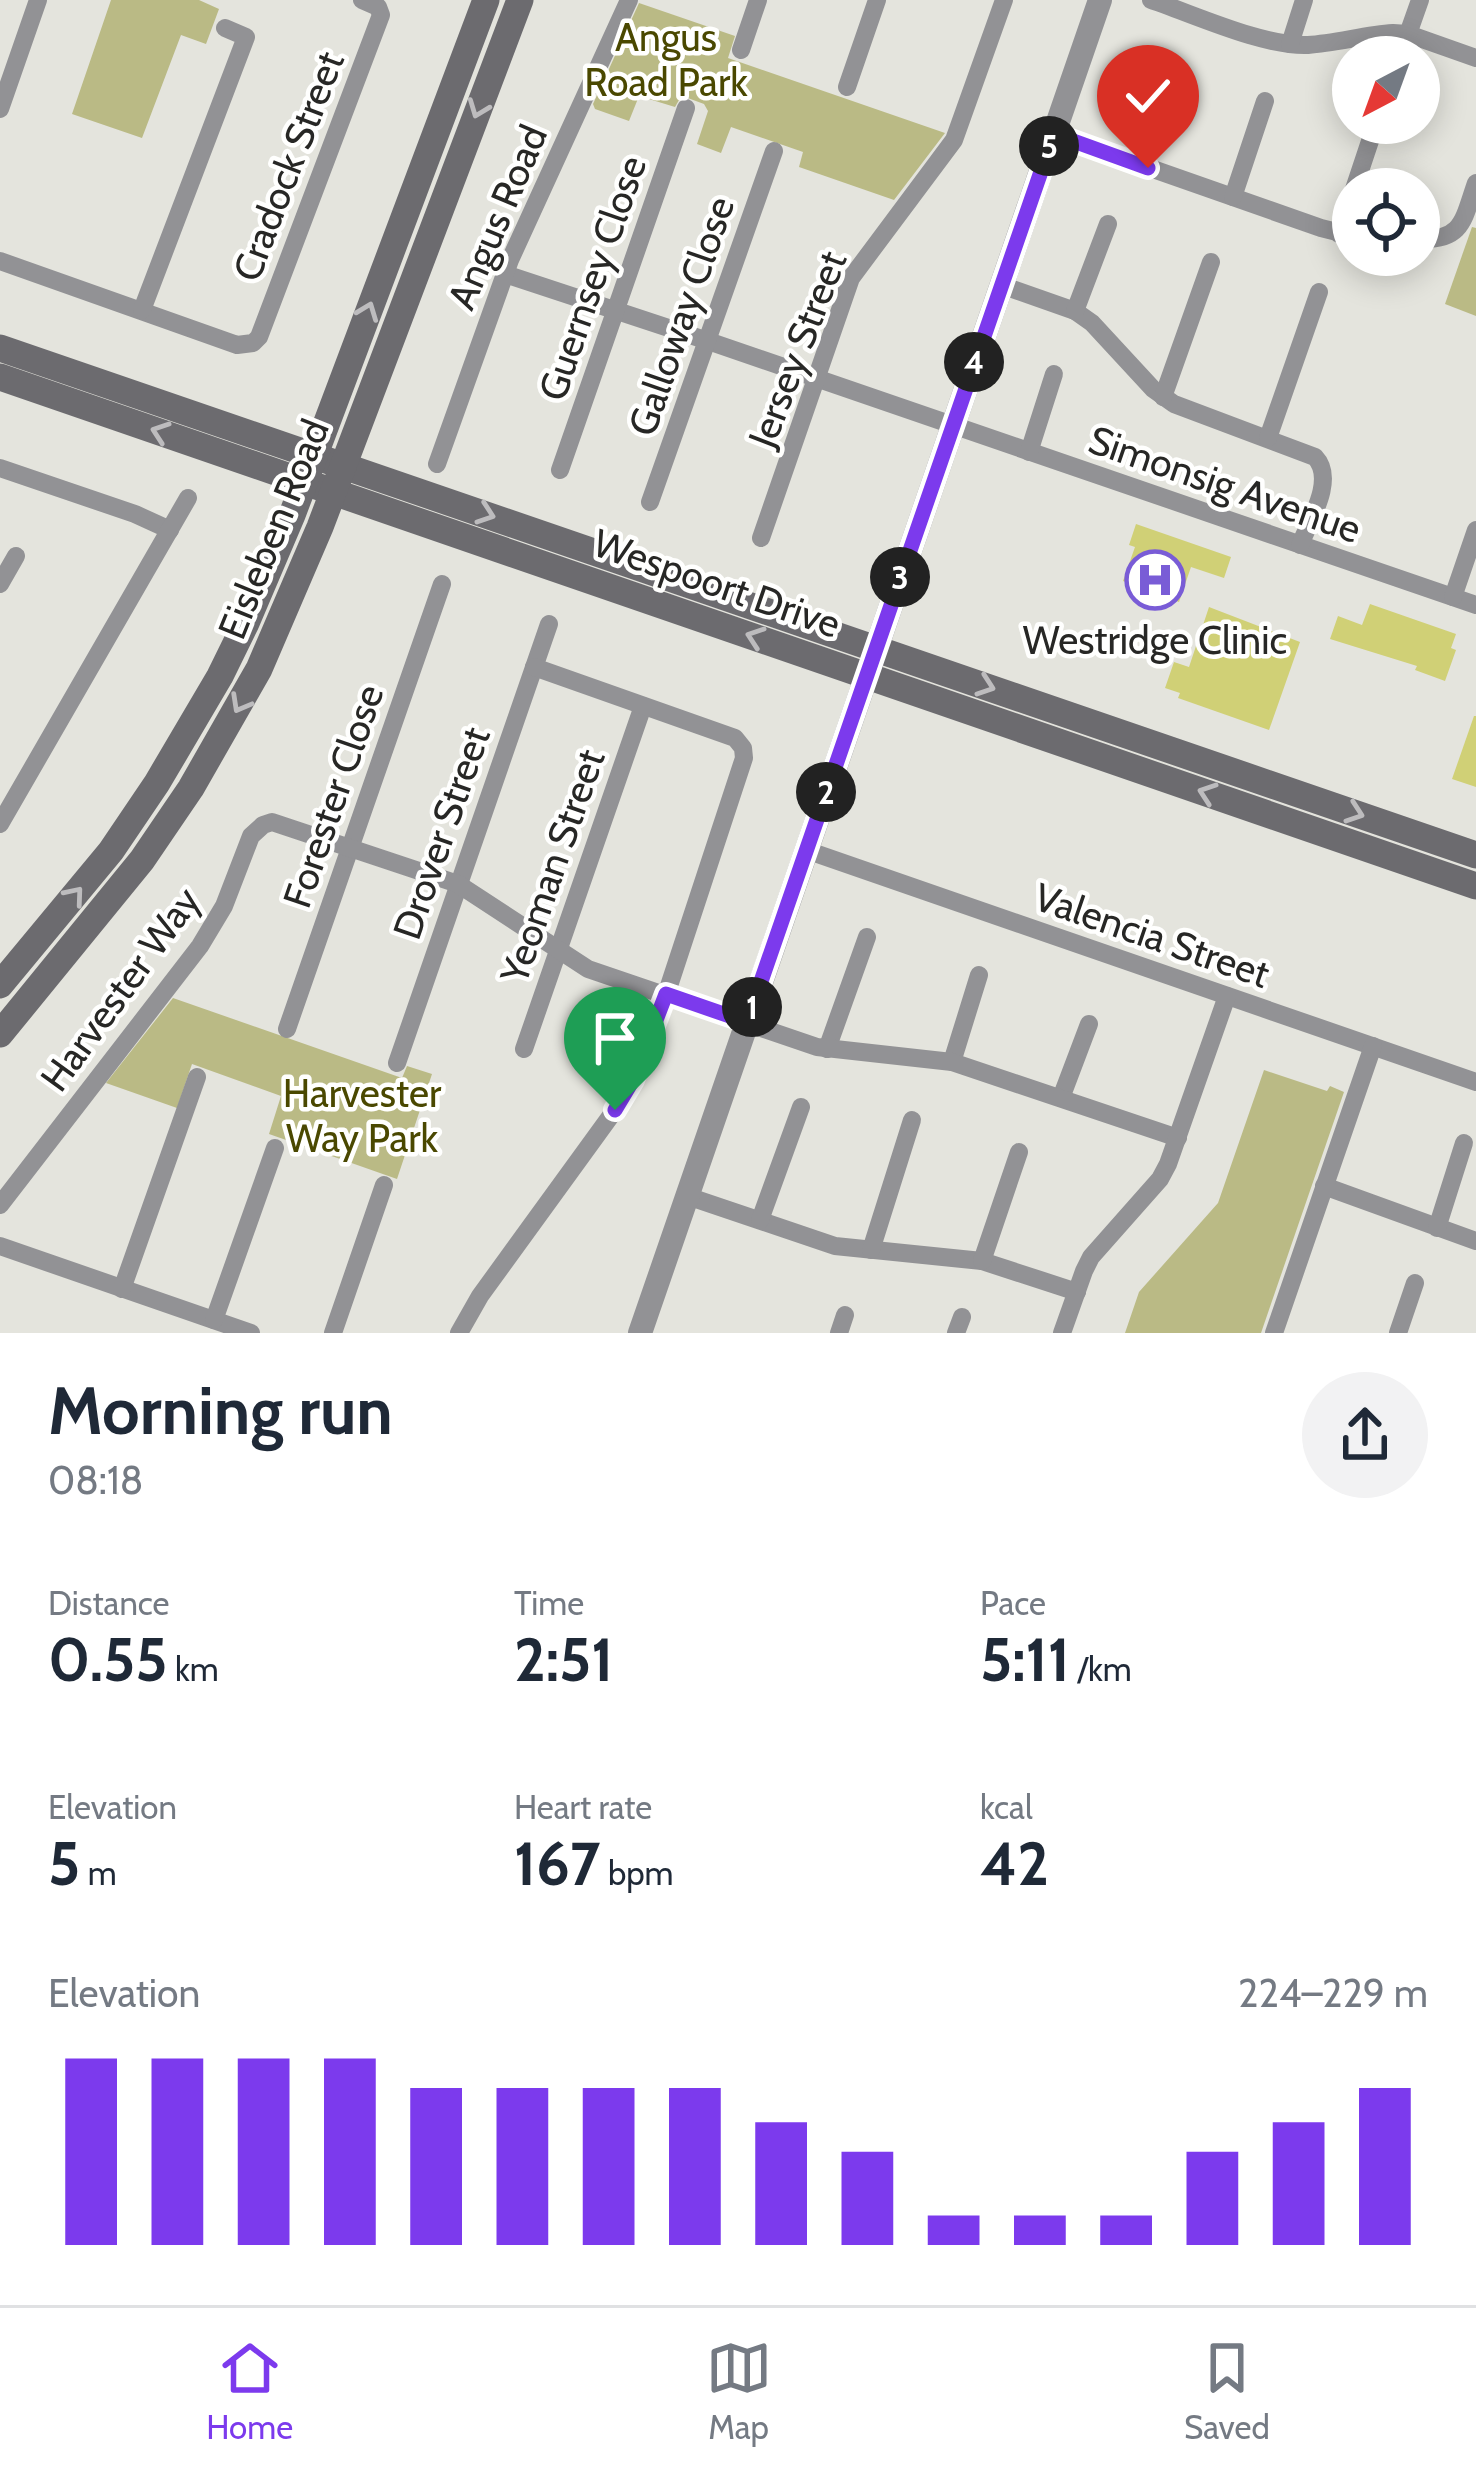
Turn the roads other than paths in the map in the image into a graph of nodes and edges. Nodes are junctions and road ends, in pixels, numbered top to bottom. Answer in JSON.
{"nodes":[{"id":1,"x":38,"y":0,"type":"edge"},
{"id":2,"x":485,"y":0,"type":"edge"},
{"id":3,"x":520,"y":0,"type":"edge"},
{"id":4,"x":629,"y":0,"type":"edge"},
{"id":5,"x":758,"y":0,"type":"edge"},
{"id":6,"x":877,"y":0,"type":"edge"},
{"id":7,"x":1004,"y":0,"type":"edge"},
{"id":8,"x":1100,"y":0,"type":"edge"},
{"id":9,"x":1151,"y":0,"type":"edge"},
{"id":10,"x":1304,"y":0,"type":"edge"},
{"id":11,"x":1420,"y":0,"type":"edge"},
{"id":12,"x":371,"y":5,"type":"edge"},
{"id":13,"x":1181,"y":5,"type":"edge"},
{"id":14,"x":224,"y":28,"type":"dead end"},
{"id":15,"x":1408,"y":34,"type":"junction"},
{"id":16,"x":1290,"y":44,"type":"junction"},
{"id":17,"x":741,"y":50,"type":"dead end"},
{"id":18,"x":1476,"y":58,"type":"edge"},
{"id":19,"x":847,"y":87,"type":"dead end"},
{"id":20,"x":1265,"y":101,"type":"dead end"},
{"id":21,"x":686,"y":108,"type":"dead end"},
{"id":22,"x":0,"y":110,"type":"edge"},
{"id":23,"x":1054,"y":134,"type":"junction"},
{"id":24,"x":774,"y":151,"type":"dead end"},
{"id":25,"x":1476,"y":183,"type":"edge"},
{"id":26,"x":1233,"y":197,"type":"junction"},
{"id":27,"x":1108,"y":224,"type":"dead end"},
{"id":28,"x":1332,"y":230,"type":"edge"},
{"id":29,"x":1440,"y":240,"type":"edge"},
{"id":30,"x":0,"y":261,"type":"edge"},
{"id":31,"x":1211,"y":262,"type":"dead end"},
{"id":32,"x":505,"y":274,"type":"junction"},
{"id":33,"x":1000,"y":285,"type":"junction"},
{"id":34,"x":1319,"y":292,"type":"dead end"},
{"id":35,"x":142,"y":310,"type":"junction"},
{"id":36,"x":617,"y":310,"type":"junction"},
{"id":37,"x":1076,"y":311,"type":"junction"},
{"id":38,"x":708,"y":341,"type":"junction"},
{"id":39,"x":0,"y":348,"type":"edge"},
{"id":40,"x":1054,"y":374,"type":"dead end"},
{"id":41,"x":0,"y":377,"type":"edge"},
{"id":42,"x":818,"y":379,"type":"junction"},
{"id":43,"x":1163,"y":397,"type":"junction"},
{"id":44,"x":952,"y":425,"type":"junction"},
{"id":45,"x":1268,"y":438,"type":"junction"},
{"id":46,"x":1029,"y":452,"type":"junction"},
{"id":47,"x":437,"y":464,"type":"dead end"},
{"id":48,"x":0,"y":468,"type":"edge"},
{"id":49,"x":310,"y":468,"type":"junction"},
{"id":50,"x":560,"y":470,"type":"dead end"},
{"id":51,"x":339,"y":478,"type":"junction"},
{"id":52,"x":188,"y":498,"type":"dead end"},
{"id":53,"x":650,"y":502,"type":"dead end"},
{"id":54,"x":170,"y":530,"type":"junction"},
{"id":55,"x":1476,"y":530,"type":"edge"},
{"id":56,"x":761,"y":538,"type":"dead end"},
{"id":57,"x":1300,"y":545,"type":"junction"},
{"id":58,"x":16,"y":556,"type":"dead end"},
{"id":59,"x":0,"y":584,"type":"edge"},
{"id":60,"x":442,"y":584,"type":"dead end"},
{"id":61,"x":1454,"y":598,"type":"junction"},
{"id":62,"x":1476,"y":605,"type":"edge"},
{"id":63,"x":549,"y":624,"type":"dead end"},
{"id":64,"x":871,"y":662,"type":"junction"},
{"id":65,"x":534,"y":667,"type":"junction"},
{"id":66,"x":643,"y":706,"type":"junction"},
{"id":67,"x":0,"y":824,"type":"edge"},
{"id":68,"x":351,"y":846,"type":"junction"},
{"id":69,"x":806,"y":850,"type":"junction"},
{"id":70,"x":1476,"y":855,"type":"edge"},
{"id":71,"x":458,"y":884,"type":"junction"},
{"id":72,"x":1476,"y":886,"type":"edge"},
{"id":73,"x":867,"y":937,"type":"dead end"},
{"id":74,"x":558,"y":950,"type":"junction"},
{"id":75,"x":979,"y":975,"type":"dead end"},
{"id":76,"x":0,"y":985,"type":"edge"},
{"id":77,"x":666,"y":994,"type":"junction"},
{"id":78,"x":1227,"y":996,"type":"junction"},
{"id":79,"x":747,"y":1022,"type":"junction"},
{"id":80,"x":1089,"y":1024,"type":"dead end"},
{"id":81,"x":287,"y":1029,"type":"dead end"},
{"id":82,"x":0,"y":1034,"type":"edge"},
{"id":83,"x":1373,"y":1046,"type":"junction"},
{"id":84,"x":524,"y":1049,"type":"dead end"},
{"id":85,"x":827,"y":1049,"type":"junction"},
{"id":86,"x":952,"y":1062,"type":"junction"},
{"id":87,"x":397,"y":1063,"type":"dead end"},
{"id":88,"x":197,"y":1077,"type":"dead end"},
{"id":89,"x":1476,"y":1082,"type":"edge"},
{"id":90,"x":1061,"y":1098,"type":"junction"},
{"id":91,"x":800,"y":1107,"type":"dead end"},
{"id":92,"x":912,"y":1120,"type":"dead end"},
{"id":93,"x":1178,"y":1138,"type":"junction"},
{"id":94,"x":1464,"y":1143,"type":"dead end"},
{"id":95,"x":275,"y":1148,"type":"dead end"},
{"id":96,"x":1019,"y":1152,"type":"dead end"},
{"id":97,"x":384,"y":1184,"type":"dead end"},
{"id":98,"x":1324,"y":1186,"type":"junction"},
{"id":99,"x":687,"y":1196,"type":"junction"},
{"id":100,"x":0,"y":1204,"type":"edge"},
{"id":101,"x":760,"y":1220,"type":"junction"},
{"id":102,"x":1437,"y":1228,"type":"junction"},
{"id":103,"x":1476,"y":1241,"type":"edge"},
{"id":104,"x":0,"y":1246,"type":"edge"},
{"id":105,"x":871,"y":1250,"type":"junction"},
{"id":106,"x":982,"y":1261,"type":"junction"},
{"id":107,"x":1415,"y":1283,"type":"dead end"},
{"id":108,"x":122,"y":1289,"type":"junction"},
{"id":109,"x":1076,"y":1292,"type":"junction"},
{"id":110,"x":214,"y":1320,"type":"junction"},
{"id":111,"x":250,"y":1333,"type":"edge"},
{"id":112,"x":333,"y":1333,"type":"edge"},
{"id":113,"x":459,"y":1333,"type":"edge"},
{"id":114,"x":640,"y":1333,"type":"edge"},
{"id":115,"x":1062,"y":1333,"type":"edge"},
{"id":116,"x":1274,"y":1333,"type":"edge"},
{"id":117,"x":1398,"y":1333,"type":"edge"}],
"edges":[{"from":1,"to":22,"type":"street"},
{"from":49,"to":2,"type":"main road","name":"Eisleben Road","one_way":true},
{"from":3,"to":51,"type":"main road","name":"Eisleben Road","one_way":true},
{"from":4,"to":32,"type":"street","name":"Angus Road"},
{"from":5,"to":17,"type":"street"},
{"from":6,"to":19,"type":"street"},
{"from":7,"to":42,"type":"street","name":"Jersey Street"},
{"from":8,"to":23,"type":"street"},
{"from":9,"to":13,"type":"street"},
{"from":10,"to":16,"type":"street"},
{"from":11,"to":15,"type":"street"},
{"from":12,"to":35,"type":"street","name":"Cradock Street"},
{"from":13,"to":16,"type":"street"},
{"from":14,"to":35,"type":"street"},
{"from":15,"to":16,"type":"street"},
{"from":15,"to":18,"type":"street"},
{"from":20,"to":26,"type":"street"},
{"from":21,"to":36,"type":"street","name":"Guernsey Close"},
{"from":23,"to":26,"type":"street"},
{"from":23,"to":33,"type":"street"},
{"from":24,"to":38,"type":"street","name":"Galloway Close"},
{"from":25,"to":29,"type":"street"},
{"from":26,"to":28,"type":"street"},
{"from":27,"to":37,"type":"street"},
{"from":30,"to":35,"type":"street"},
{"from":31,"to":43,"type":"street"},
{"from":32,"to":36,"type":"street","name":"Simonsig Avenue"},
{"from":32,"to":47,"type":"street","name":"Angus Road"},
{"from":33,"to":37,"type":"street"},
{"from":33,"to":44,"type":"street"},
{"from":34,"to":45,"type":"street"},
{"from":36,"to":38,"type":"street","name":"Simonsig Avenue"},
{"from":36,"to":50,"type":"street","name":"Guernsey Close"},
{"from":37,"to":43,"type":"street"},
{"from":38,"to":42,"type":"street","name":"Simonsig Avenue"},
{"from":38,"to":53,"type":"street","name":"Galloway Close"},
{"from":39,"to":49,"type":"main road","name":"Wespoort Drive"},
{"from":40,"to":46,"type":"street"},
{"from":49,"to":41,"type":"main road","name":"Wespoort Drive","one_way":true},
{"from":42,"to":44,"type":"street","name":"Simonsig Avenue"},
{"from":42,"to":56,"type":"street","name":"Jersey Street"},
{"from":43,"to":45,"type":"street"},
{"from":44,"to":46,"type":"street","name":"Simonsig Avenue"},
{"from":44,"to":64,"type":"street"},
{"from":45,"to":57,"type":"street"},
{"from":46,"to":57,"type":"street","name":"Simonsig Avenue"},
{"from":48,"to":54,"type":"street"},
{"from":49,"to":51,"type":"main road","name":"Wespoort Drive"},
{"from":76,"to":49,"type":"main road","name":"Eisleben Road","one_way":true},
{"from":51,"to":64,"type":"main road","name":"Wespoort Drive"},
{"from":51,"to":82,"type":"main road","name":"Eisleben Road","one_way":true},
{"from":52,"to":54,"type":"street"},
{"from":54,"to":67,"type":"street"},
{"from":55,"to":61,"type":"street"},
{"from":57,"to":61,"type":"street","name":"Simonsig Avenue"},
{"from":58,"to":59,"type":"street"},
{"from":60,"to":68,"type":"street","name":"Forester Close"},
{"from":61,"to":62,"type":"street","name":"Simonsig Avenue"},
{"from":63,"to":65,"type":"street","name":"Drover Street"},
{"from":64,"to":69,"type":"street"},
{"from":64,"to":70,"type":"main road","name":"Wespoort Drive","one_way":true},
{"from":72,"to":64,"type":"main road","name":"Wespoort Drive","one_way":true},
{"from":65,"to":66,"type":"street"},
{"from":65,"to":71,"type":"street","name":"Drover Street"},
{"from":66,"to":74,"type":"street","name":"Yeoman Street"},
{"from":66,"to":77,"type":"street"},
{"from":68,"to":71,"type":"street","name":"Harvester Way"},
{"from":68,"to":81,"type":"street","name":"Forester Close"},
{"from":68,"to":100,"type":"street","name":"Harvester Way"},
{"from":69,"to":78,"type":"street","name":"Valencia Street"},
{"from":69,"to":79,"type":"street"},
{"from":71,"to":74,"type":"street","name":"Harvester Way"},
{"from":71,"to":87,"type":"street","name":"Drover Street"},
{"from":73,"to":85,"type":"street"},
{"from":74,"to":77,"type":"street","name":"Harvester Way"},
{"from":74,"to":84,"type":"street","name":"Yeoman Street"},
{"from":75,"to":86,"type":"street"},
{"from":77,"to":79,"type":"street","name":"Harvester Way"},
{"from":77,"to":113,"type":"street"},
{"from":78,"to":83,"type":"street","name":"Valencia Street"},
{"from":78,"to":93,"type":"street"},
{"from":79,"to":85,"type":"street","name":"Harvester Way"},
{"from":79,"to":99,"type":"street"},
{"from":80,"to":90,"type":"street"},
{"from":83,"to":89,"type":"street","name":"Valencia Street"},
{"from":83,"to":98,"type":"street"},
{"from":85,"to":86,"type":"street","name":"Harvester Way"},
{"from":86,"to":90,"type":"street","name":"Harvester Way"},
{"from":88,"to":108,"type":"street"},
{"from":90,"to":93,"type":"street","name":"Harvester Way"},
{"from":91,"to":101,"type":"street"},
{"from":92,"to":105,"type":"street"},
{"from":93,"to":109,"type":"street"},
{"from":94,"to":102,"type":"street"},
{"from":95,"to":110,"type":"street"},
{"from":96,"to":106,"type":"street"},
{"from":97,"to":112,"type":"street"},
{"from":98,"to":102,"type":"street"},
{"from":98,"to":116,"type":"street"},
{"from":99,"to":101,"type":"street"},
{"from":99,"to":114,"type":"street"},
{"from":101,"to":105,"type":"street"},
{"from":102,"to":103,"type":"street"},
{"from":104,"to":108,"type":"street"},
{"from":105,"to":106,"type":"street"},
{"from":106,"to":109,"type":"street"},
{"from":107,"to":117,"type":"street"},
{"from":108,"to":110,"type":"street"},
{"from":109,"to":115,"type":"street"},
{"from":110,"to":111,"type":"street"}]}
